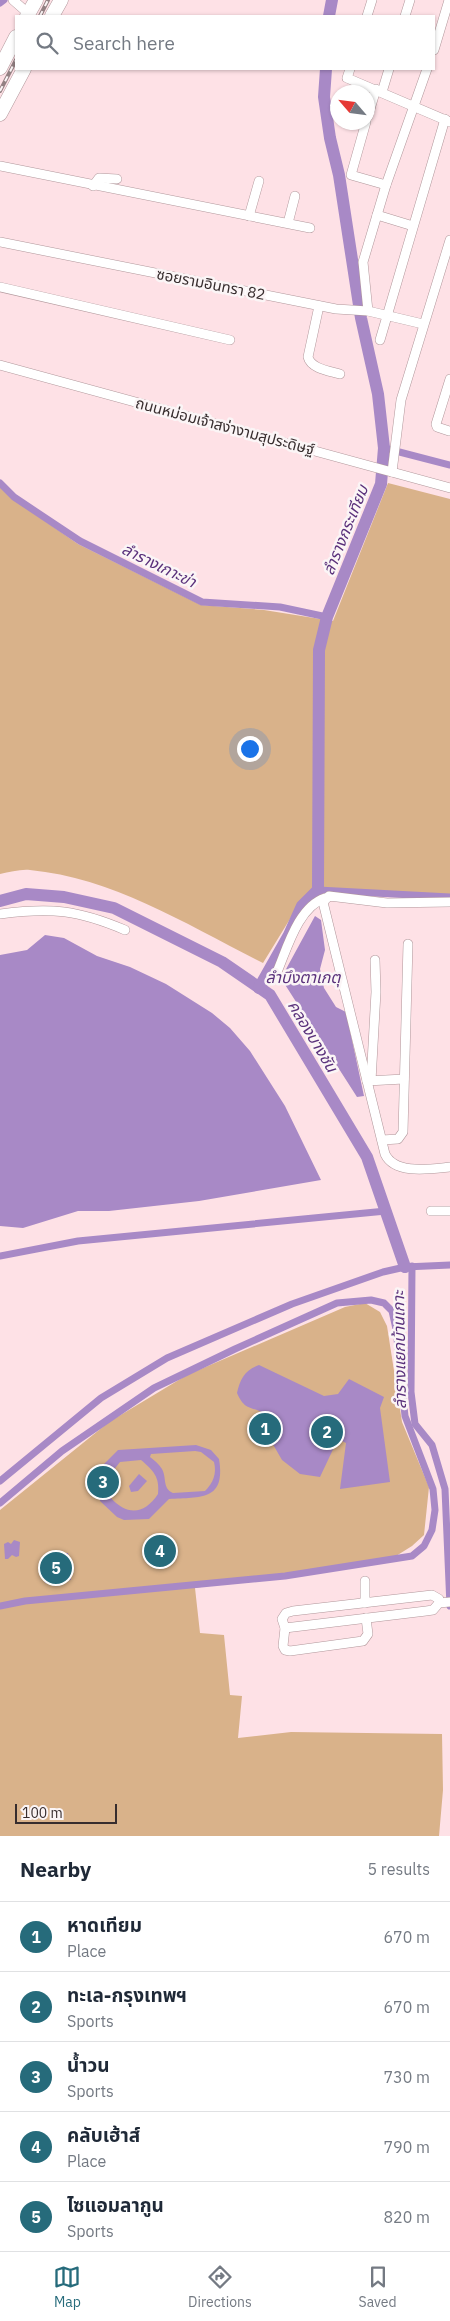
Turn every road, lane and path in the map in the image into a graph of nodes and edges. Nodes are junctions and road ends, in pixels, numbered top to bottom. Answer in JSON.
{"nodes":[{"id":1,"x":36,"y":0,"type":"edge"},
{"id":2,"x":61,"y":0,"type":"edge"},
{"id":3,"x":372,"y":0,"type":"edge"},
{"id":4,"x":410,"y":0,"type":"edge"},
{"id":5,"x":449,"y":0,"type":"edge"},
{"id":6,"x":13,"y":1,"type":"edge"},
{"id":7,"x":28,"y":15,"type":"edge"},
{"id":8,"x":53,"y":15,"type":"edge"},
{"id":9,"x":367,"y":15,"type":"edge"},
{"id":10,"x":405,"y":15,"type":"edge"},
{"id":11,"x":15,"y":39,"type":"edge"},
{"id":12,"x":435,"y":47,"type":"edge"},
{"id":13,"x":0,"y":68,"type":"edge"},
{"id":14,"x":23,"y":70,"type":"edge"},
{"id":15,"x":350,"y":70,"type":"edge"},
{"id":16,"x":389,"y":70,"type":"edge"},
{"id":17,"x":427,"y":70,"type":"edge"},
{"id":18,"x":379,"y":91,"type":"junction"},
{"id":19,"x":375,"y":100,"type":"edge"},
{"id":20,"x":414,"y":107,"type":"junction"},
{"id":21,"x":0,"y":114,"type":"edge"},
{"id":22,"x":448,"y":120,"type":"edge"},
{"id":23,"x":364,"y":130,"type":"edge"},
{"id":24,"x":0,"y":166,"type":"edge"},
{"id":25,"x":117,"y":179,"type":"dead end"},
{"id":26,"x":259,"y":181,"type":"dead end"},
{"id":27,"x":386,"y":184,"type":"junction"},
{"id":28,"x":92,"y":186,"type":"junction"},
{"id":29,"x":295,"y":196,"type":"dead end"},
{"id":30,"x":377,"y":215,"type":"junction"},
{"id":31,"x":249,"y":216,"type":"junction"},
{"id":32,"x":288,"y":224,"type":"junction"},
{"id":33,"x":413,"y":226,"type":"junction"},
{"id":34,"x":310,"y":228,"type":"dead end"},
{"id":35,"x":450,"y":240,"type":"edge"},
{"id":36,"x":0,"y":242,"type":"edge"},
{"id":37,"x":447,"y":256,"type":"edge"},
{"id":38,"x":0,"y":286,"type":"edge"},
{"id":39,"x":319,"y":306,"type":"junction"},
{"id":40,"x":368,"y":311,"type":"junction"},
{"id":41,"x":386,"y":315,"type":"junction"},
{"id":42,"x":423,"y":324,"type":"junction"},
{"id":43,"x":230,"y":340,"type":"dead end"},
{"id":44,"x":380,"y":340,"type":"dead end"},
{"id":45,"x":0,"y":366,"type":"edge"},
{"id":46,"x":340,"y":374,"type":"dead end"},
{"id":47,"x":450,"y":378,"type":"edge"},
{"id":48,"x":449,"y":431,"type":"edge"},
{"id":49,"x":390,"y":472,"type":"junction"},
{"id":50,"x":450,"y":488,"type":"edge"},
{"id":51,"x":325,"y":898,"type":"junction"},
{"id":52,"x":450,"y":902,"type":"edge"},
{"id":53,"x":0,"y":914,"type":"edge"},
{"id":54,"x":125,"y":930,"type":"dead end"},
{"id":55,"x":408,"y":944,"type":"dead end"},
{"id":56,"x":375,"y":960,"type":"dead end"},
{"id":57,"x":277,"y":972,"type":"dead end"},
{"id":58,"x":404,"y":1079,"type":"junction"},
{"id":59,"x":369,"y":1081,"type":"junction"},
{"id":60,"x":382,"y":1140,"type":"junction"},
{"id":61,"x":450,"y":1167,"type":"edge"},
{"id":62,"x":450,"y":1211,"type":"edge"},
{"id":63,"x":431,"y":1212,"type":"dead end"},
{"id":64,"x":365,"y":1581,"type":"dead end"},
{"id":65,"x":365,"y":1603,"type":"junction"},
{"id":66,"x":445,"y":1603,"type":"edge"},
{"id":67,"x":366,"y":1618,"type":"junction"},
{"id":68,"x":285,"y":1628,"type":"junction"}],
"edges":[{"from":1,"to":7,"type":"highway"},
{"from":2,"to":8,"type":"highway"},
{"from":3,"to":9,"type":"street"},
{"from":4,"to":10,"type":"street"},
{"from":5,"to":12,"type":"street"},
{"from":6,"to":7,"type":"street"},
{"from":11,"to":13,"type":"highway"},
{"from":14,"to":21,"type":"highway"},
{"from":15,"to":18,"type":"street"},
{"from":16,"to":18,"type":"street"},
{"from":17,"to":20,"type":"street"},
{"from":18,"to":19,"type":"street"},
{"from":18,"to":20,"type":"street"},
{"from":20,"to":22,"type":"street"},
{"from":20,"to":27,"type":"street"},
{"from":22,"to":33,"type":"street"},
{"from":23,"to":27,"type":"street"},
{"from":24,"to":28,"type":"street"},
{"from":25,"to":28,"type":"street"},
{"from":26,"to":31,"type":"street"},
{"from":27,"to":30,"type":"street"},
{"from":28,"to":31,"type":"street"},
{"from":29,"to":32,"type":"street"},
{"from":30,"to":33,"type":"street"},
{"from":30,"to":40,"type":"street"},
{"from":31,"to":32,"type":"street"},
{"from":32,"to":34,"type":"street"},
{"from":33,"to":41,"type":"street"},
{"from":35,"to":37,"type":"street"},
{"from":36,"to":39,"type":"street","name":"ซอยรามอินทรา 82"},
{"from":37,"to":42,"type":"street"},
{"from":38,"to":43,"type":"street"},
{"from":39,"to":40,"type":"street","name":"ซอยรามอินทรา 82"},
{"from":39,"to":46,"type":"street"},
{"from":40,"to":41,"type":"street","name":"ซอยรามอินทรา 82"},
{"from":41,"to":42,"type":"street","name":"ซอยรามอินทรา 82"},
{"from":41,"to":44,"type":"street"},
{"from":42,"to":49,"type":"street"},
{"from":45,"to":49,"type":"street","name":"ถนนหม่อมเจ้าสง่างามสุประดิษฐ์"},
{"from":47,"to":48,"type":"street"},
{"from":49,"to":50,"type":"street","name":"ถนนหม่อมเจ้าสง่างามสุประดิษฐ์"},
{"from":51,"to":52,"type":"street"},
{"from":51,"to":57,"type":"street"},
{"from":51,"to":59,"type":"street"},
{"from":53,"to":54,"type":"street"},
{"from":55,"to":58,"type":"street"},
{"from":56,"to":59,"type":"street"},
{"from":58,"to":59,"type":"street"},
{"from":58,"to":60,"type":"street"},
{"from":59,"to":60,"type":"street"},
{"from":60,"to":61,"type":"street"},
{"from":62,"to":63,"type":"street"},
{"from":64,"to":65,"type":"street"},
{"from":65,"to":66,"type":"street"},
{"from":65,"to":68,"type":"street"},
{"from":66,"to":67,"type":"street"},
{"from":67,"to":68,"type":"street"},
{"from":67,"to":68,"type":"street"}]}
